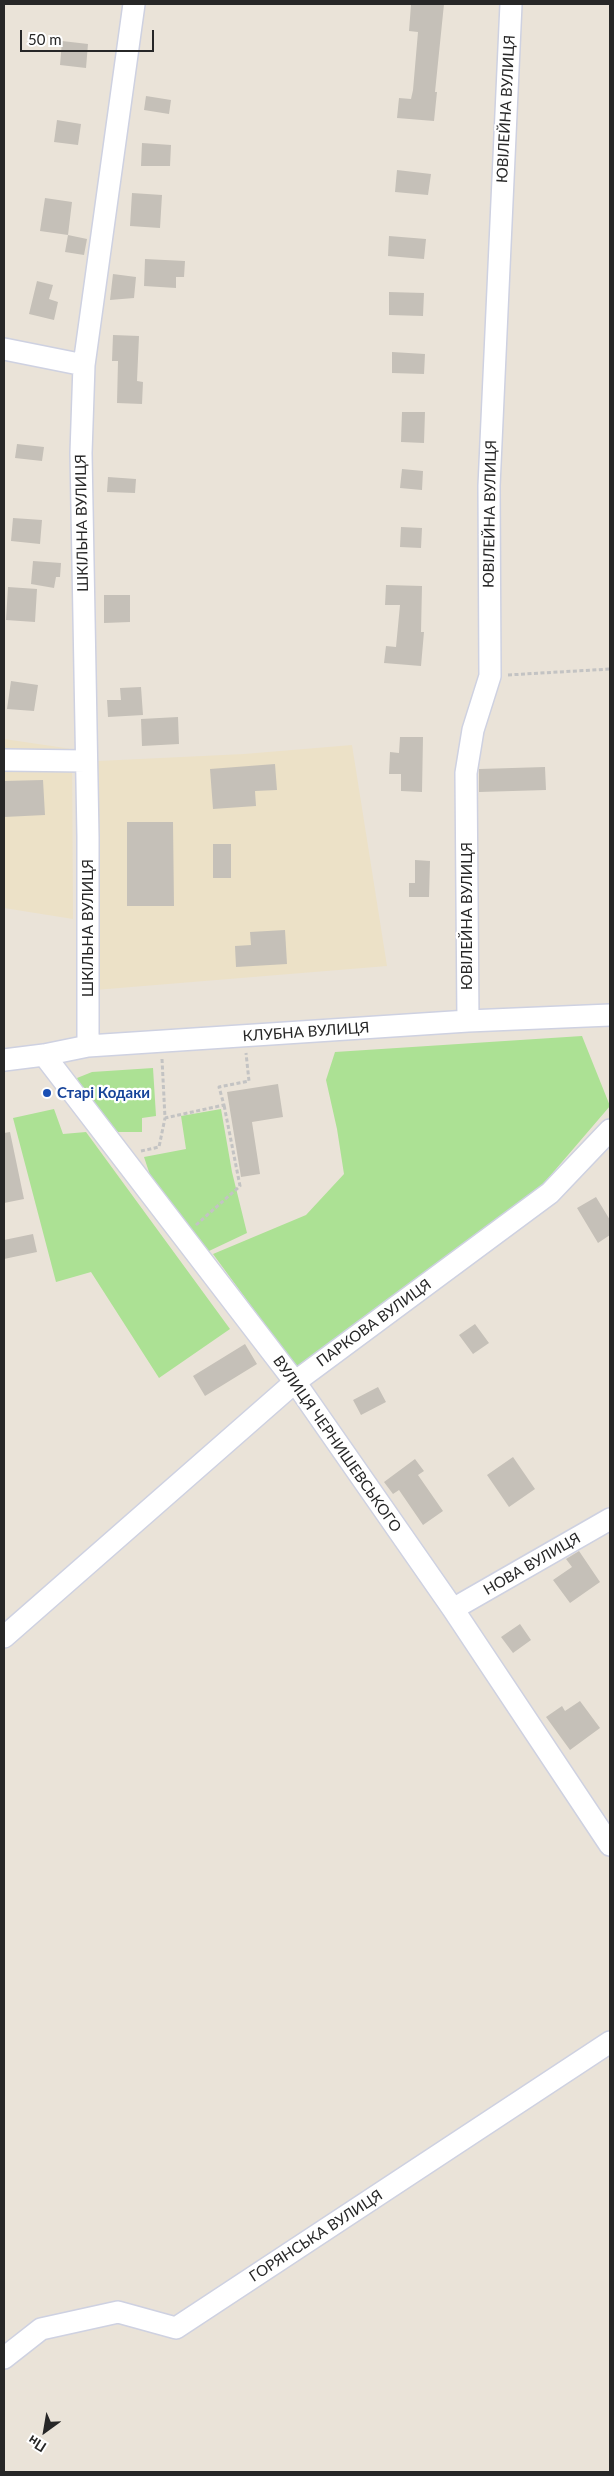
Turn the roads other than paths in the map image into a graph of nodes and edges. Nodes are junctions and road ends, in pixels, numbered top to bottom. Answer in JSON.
{"nodes":[{"id":1,"x":134,"y":4,"type":"edge"},
{"id":2,"x":511,"y":4,"type":"edge"},
{"id":3,"x":4,"y":349,"type":"edge"},
{"id":4,"x":84,"y":365,"type":"junction"},
{"id":5,"x":4,"y":760,"type":"edge"},
{"id":6,"x":86,"y":761,"type":"junction"},
{"id":7,"x":610,"y":1014,"type":"edge"},
{"id":8,"x":468,"y":1021,"type":"junction"},
{"id":9,"x":88,"y":1046,"type":"junction"},
{"id":10,"x":44,"y":1055,"type":"junction"},
{"id":11,"x":4,"y":1060,"type":"edge"},
{"id":12,"x":610,"y":1130,"type":"edge"},
{"id":13,"x":295,"y":1382,"type":"junction"},
{"id":14,"x":610,"y":1519,"type":"edge"},
{"id":15,"x":453,"y":1610,"type":"junction"},
{"id":16,"x":4,"y":1637,"type":"edge"},
{"id":17,"x":610,"y":1845,"type":"edge"},
{"id":18,"x":610,"y":2042,"type":"edge"},
{"id":19,"x":4,"y":2358,"type":"edge"}],
"edges":[{"from":1,"to":4,"type":"street","name":"ШКІЛЬНА ВУЛИЦЯ"},
{"from":2,"to":8,"type":"street","name":"ЮВІЛЕЙНА ВУЛИЦЯ"},
{"from":3,"to":4,"type":"street"},
{"from":4,"to":6,"type":"street","name":"ШКІЛЬНА ВУЛИЦЯ"},
{"from":5,"to":6,"type":"street"},
{"from":6,"to":9,"type":"street","name":"ШКІЛЬНА ВУЛИЦЯ"},
{"from":7,"to":8,"type":"street","name":"КЛУБНА ВУЛИЦЯ"},
{"from":8,"to":9,"type":"street","name":"КЛУБНА ВУЛИЦЯ"},
{"from":9,"to":10,"type":"street","name":"КЛУБНА ВУЛИЦЯ"},
{"from":10,"to":11,"type":"street","name":"КЛУБНА ВУЛИЦЯ"},
{"from":10,"to":13,"type":"street","name":"ВУЛИЦЯ ЧЕРНИШЕВСЬКОГО"},
{"from":12,"to":13,"type":"street","name":"ПАРКОВА ВУЛИЦЯ"},
{"from":13,"to":15,"type":"street","name":"ВУЛИЦЯ ЧЕРНИШЕВСЬКОГО"},
{"from":13,"to":16,"type":"street","name":"ПАРКОВА ВУЛИЦЯ"},
{"from":14,"to":15,"type":"street","name":"НОВА ВУЛИЦЯ"},
{"from":15,"to":17,"type":"street","name":"ВУЛИЦЯ ЧЕРНИШЕВСЬКОГО"},
{"from":18,"to":19,"type":"street","name":"ГОРЯНСЬКА ВУЛИЦЯ"}]}
